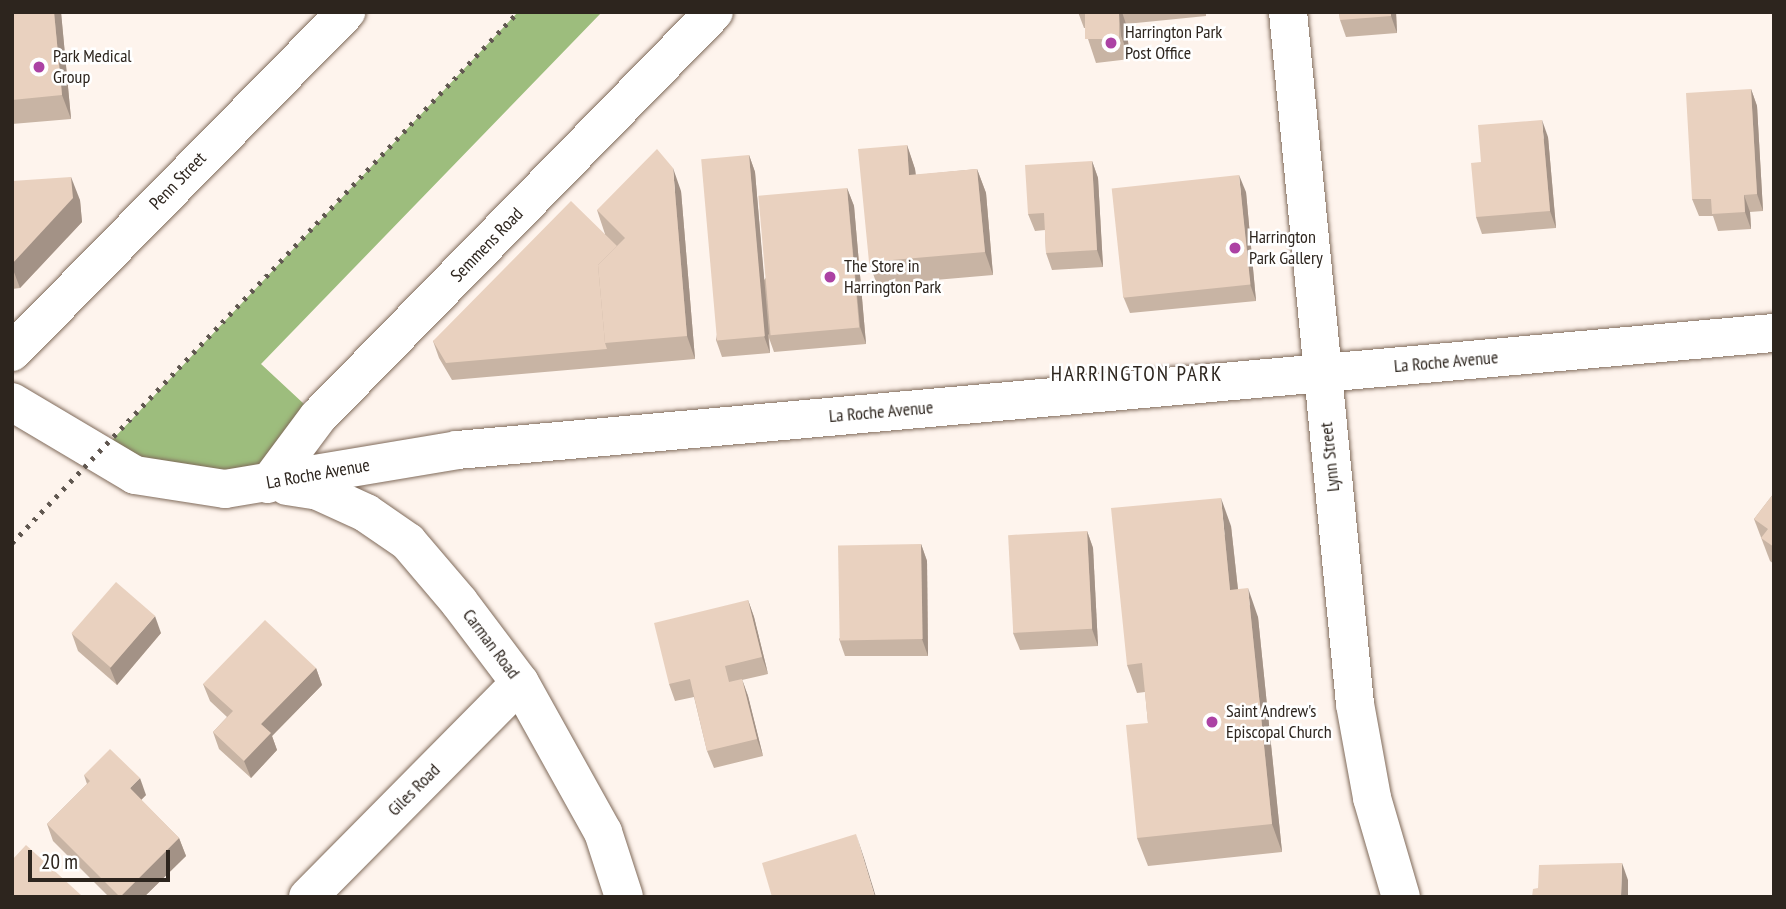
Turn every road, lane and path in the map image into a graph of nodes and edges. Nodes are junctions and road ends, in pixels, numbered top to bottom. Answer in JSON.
{"nodes":[{"id":1,"x":346,"y":12,"type":"edge"},
{"id":2,"x":714,"y":12,"type":"edge"},
{"id":3,"x":1289,"y":12,"type":"edge"},
{"id":4,"x":1774,"y":333,"type":"edge"},
{"id":5,"x":12,"y":352,"type":"edge"},
{"id":6,"x":1322,"y":373,"type":"junction"},
{"id":7,"x":12,"y":402,"type":"edge"},
{"id":8,"x":268,"y":484,"type":"junction"},
{"id":9,"x":520,"y":683,"type":"junction"},
{"id":10,"x":308,"y":897,"type":"edge"},
{"id":11,"x":624,"y":897,"type":"edge"},
{"id":12,"x":1401,"y":897,"type":"edge"}],
"edges":[{"from":1,"to":5,"type":"street","name":"Penn Street"},
{"from":2,"to":8,"type":"street","name":"Semmens Road"},
{"from":3,"to":6,"type":"street","name":"Lynn Street"},
{"from":4,"to":6,"type":"street","name":"La Roche Avenue"},
{"from":6,"to":8,"type":"street","name":"La Roche Avenue"},
{"from":6,"to":12,"type":"street","name":"Lynn Street"},
{"from":7,"to":8,"type":"street","name":"La Roche Avenue"},
{"from":8,"to":9,"type":"street","name":"Carman Road"},
{"from":9,"to":10,"type":"street","name":"Giles Road"},
{"from":9,"to":11,"type":"street","name":"Carman Road"}]}
